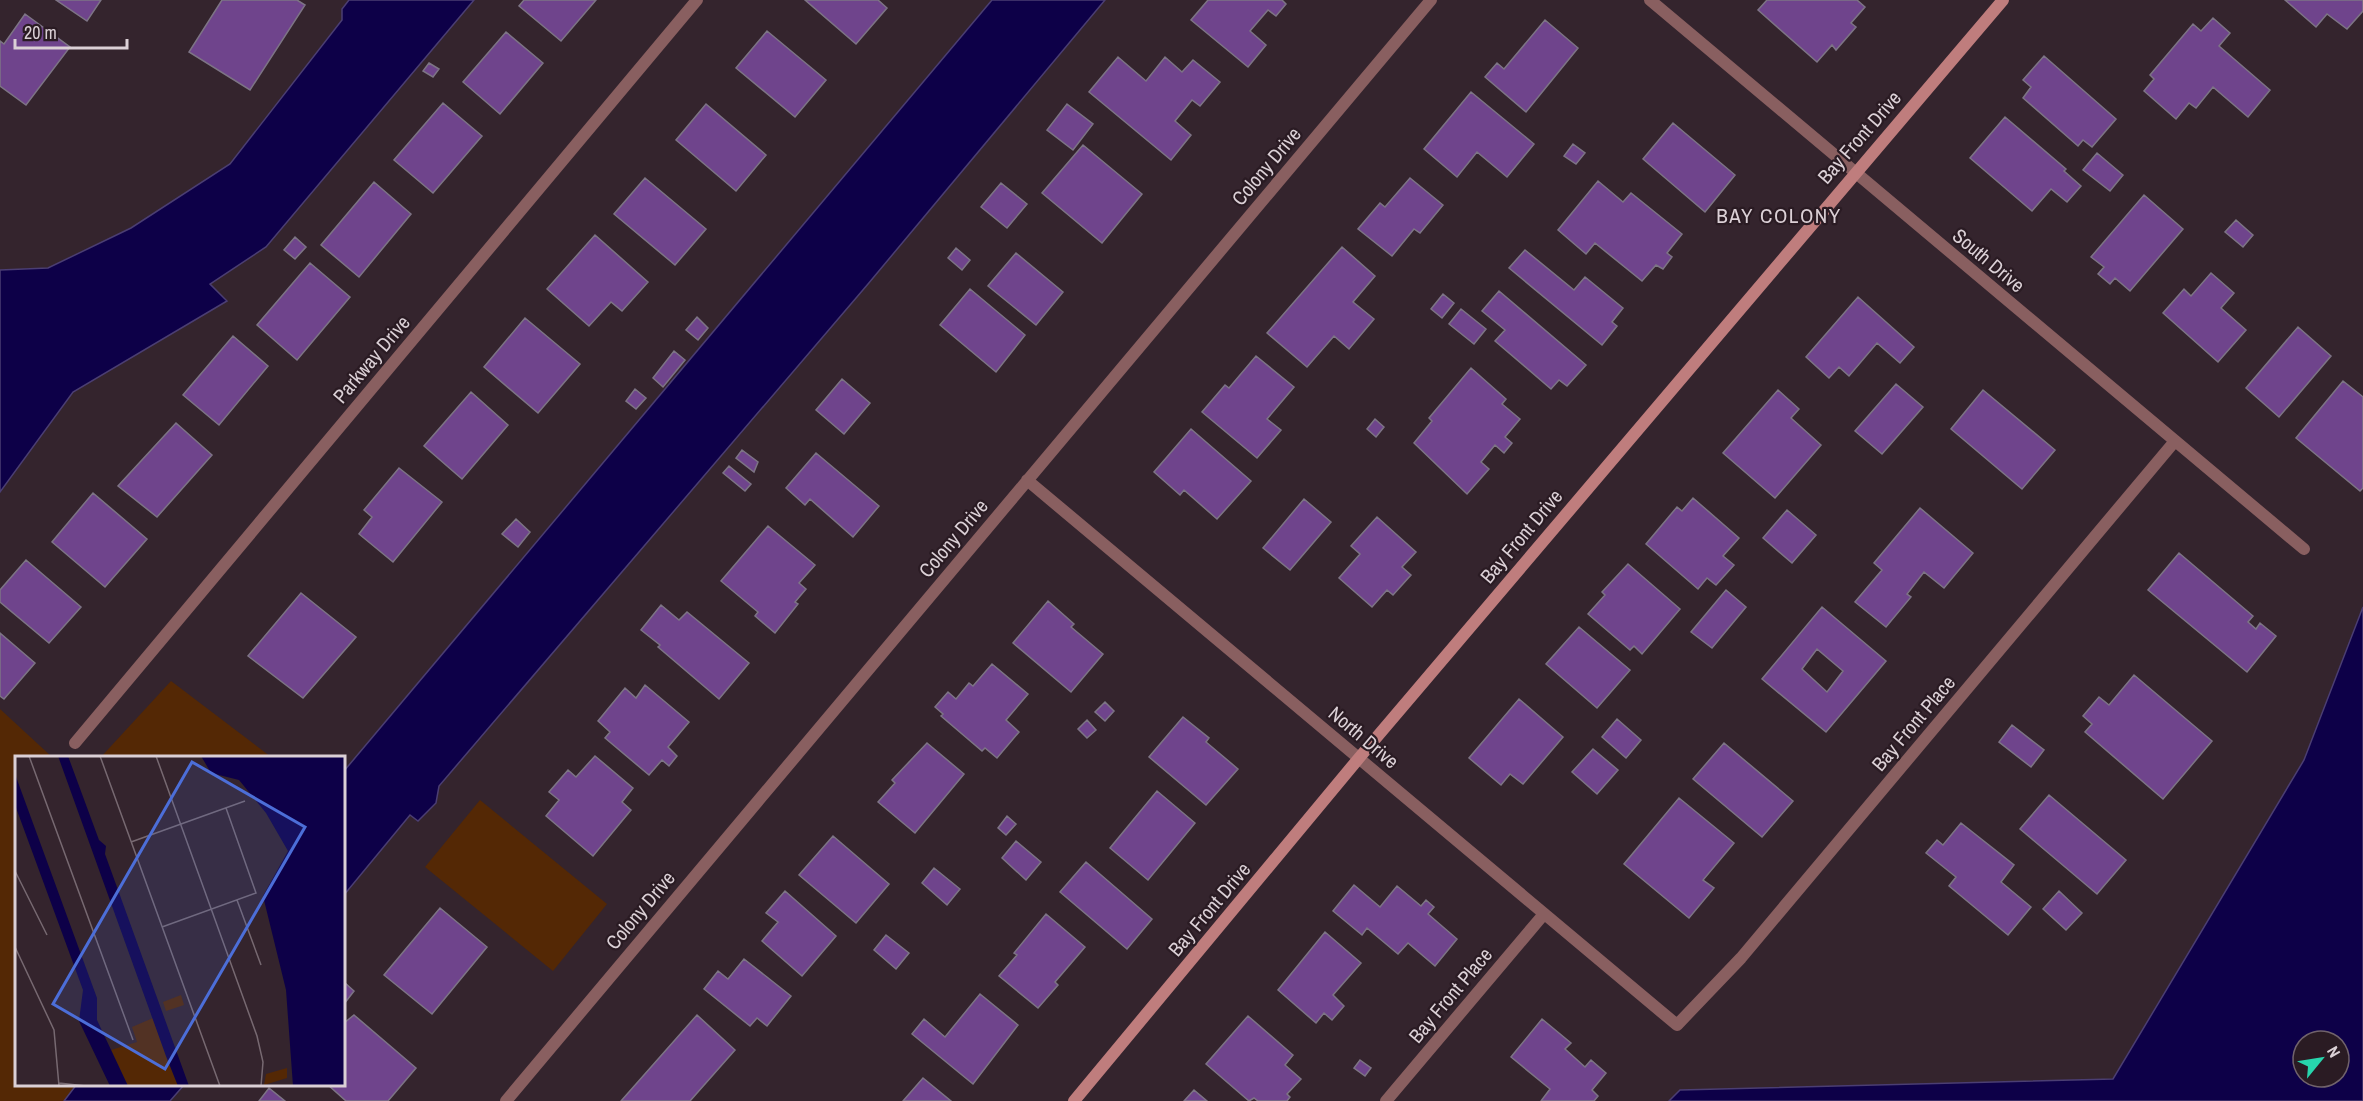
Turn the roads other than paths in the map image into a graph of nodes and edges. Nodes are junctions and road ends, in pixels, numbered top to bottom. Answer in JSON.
{"nodes":[{"id":1,"x":697,"y":0,"type":"edge"},
{"id":2,"x":1431,"y":0,"type":"edge"},
{"id":3,"x":1650,"y":0,"type":"edge"},
{"id":4,"x":2003,"y":0,"type":"edge"},
{"id":5,"x":1854,"y":172,"type":"junction"},
{"id":6,"x":2175,"y":441,"type":"junction"},
{"id":7,"x":1027,"y":480,"type":"junction"},
{"id":8,"x":2304,"y":549,"type":"dead end"},
{"id":9,"x":75,"y":742,"type":"dead end"},
{"id":10,"x":1359,"y":758,"type":"junction"},
{"id":11,"x":1544,"y":914,"type":"junction"},
{"id":12,"x":1677,"y":1025,"type":"joint"},
{"id":13,"x":506,"y":1101,"type":"edge"},
{"id":14,"x":1074,"y":1101,"type":"edge"},
{"id":15,"x":1386,"y":1101,"type":"edge"}],
"edges":[{"from":1,"to":9,"type":"street","name":"Parkway Drive"},
{"from":2,"to":7,"type":"street","name":"Colony Drive"},
{"from":3,"to":5,"type":"street","name":"South Drive"},
{"from":4,"to":5,"type":"street","name":"Bay Front Drive"},
{"from":5,"to":6,"type":"street","name":"South Drive"},
{"from":5,"to":10,"type":"street","name":"Bay Front Drive"},
{"from":6,"to":8,"type":"street","name":"South Drive"},
{"from":6,"to":12,"type":"street","name":"Bay Front Place"},
{"from":7,"to":10,"type":"street","name":"North Drive"},
{"from":7,"to":13,"type":"street","name":"Colony Drive"},
{"from":10,"to":11,"type":"street","name":"North Drive"},
{"from":10,"to":14,"type":"street","name":"Bay Front Drive"},
{"from":11,"to":12,"type":"street","name":"North Drive"},
{"from":11,"to":15,"type":"street","name":"Bay Front Place"}]}
